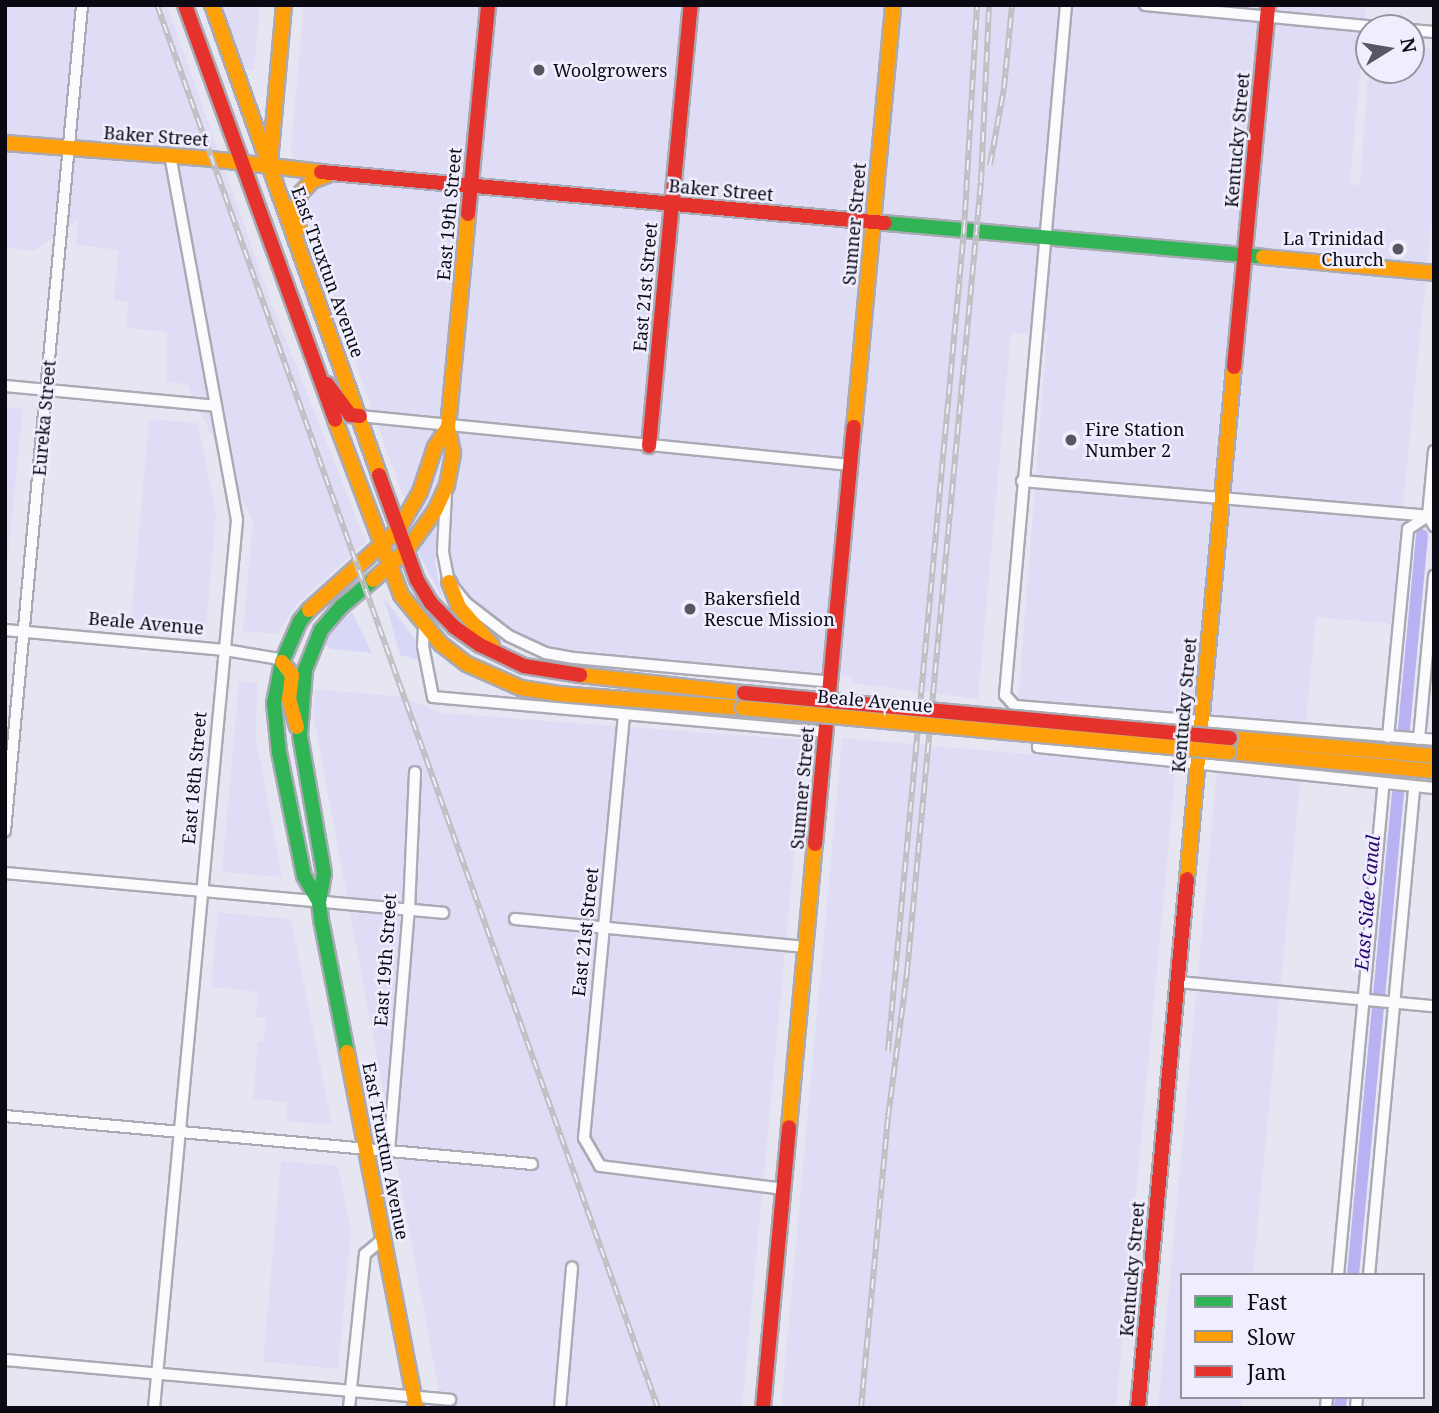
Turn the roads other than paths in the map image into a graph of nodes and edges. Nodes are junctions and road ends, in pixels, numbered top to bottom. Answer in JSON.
{"nodes":[{"id":1,"x":82,"y":5,"type":"edge"},
{"id":2,"x":185,"y":5,"type":"edge"},
{"id":3,"x":212,"y":5,"type":"edge"},
{"id":4,"x":284,"y":5,"type":"edge"},
{"id":5,"x":488,"y":5,"type":"edge"},
{"id":6,"x":691,"y":5,"type":"edge"},
{"id":7,"x":894,"y":5,"type":"edge"},
{"id":8,"x":1066,"y":5,"type":"edge"},
{"id":9,"x":1145,"y":5,"type":"edge"},
{"id":10,"x":1268,"y":11,"type":"edge"},
{"id":11,"x":1355,"y":23,"type":"edge"},
{"id":12,"x":5,"y":143,"type":"edge"},
{"id":13,"x":68,"y":149,"type":"junction"},
{"id":14,"x":170,"y":156,"type":"junction"},
{"id":15,"x":240,"y":163,"type":"junction"},
{"id":16,"x":270,"y":167,"type":"junction"},
{"id":17,"x":348,"y":175,"type":"junction"},
{"id":18,"x":471,"y":186,"type":"junction"},
{"id":19,"x":672,"y":205,"type":"junction"},
{"id":20,"x":873,"y":223,"type":"junction"},
{"id":21,"x":1044,"y":239,"type":"junction"},
{"id":22,"x":1245,"y":258,"type":"junction"},
{"id":23,"x":306,"y":265,"type":"junction"},
{"id":24,"x":1434,"y":273,"type":"edge"},
{"id":25,"x":313,"y":362,"type":"junction"},
{"id":26,"x":5,"y":386,"type":"edge"},
{"id":27,"x":46,"y":390,"type":"junction"},
{"id":28,"x":215,"y":406,"type":"junction"},
{"id":29,"x":360,"y":416,"type":"junction"},
{"id":30,"x":448,"y":427,"type":"junction"},
{"id":31,"x":649,"y":446,"type":"junction"},
{"id":32,"x":1434,"y":451,"type":"edge"},
{"id":33,"x":851,"y":465,"type":"junction"},
{"id":34,"x":1021,"y":481,"type":"junction"},
{"id":35,"x":447,"y":485,"type":"junction"},
{"id":36,"x":1223,"y":497,"type":"junction"},
{"id":37,"x":1432,"y":519,"type":"edge"},
{"id":38,"x":398,"y":530,"type":"junction"},
{"id":39,"x":380,"y":545,"type":"junction"},
{"id":40,"x":407,"y":551,"type":"junction"},
{"id":41,"x":388,"y":566,"type":"junction"},
{"id":42,"x":1434,"y":576,"type":"edge"},
{"id":43,"x":449,"y":582,"type":"junction"},
{"id":44,"x":424,"y":628,"type":"junction"},
{"id":45,"x":5,"y":629,"type":"edge"},
{"id":46,"x":24,"y":631,"type":"junction"},
{"id":47,"x":225,"y":650,"type":"junction"},
{"id":48,"x":505,"y":659,"type":"junction"},
{"id":49,"x":282,"y":662,"type":"junction"},
{"id":50,"x":831,"y":682,"type":"junction"},
{"id":51,"x":1041,"y":709,"type":"junction"},
{"id":52,"x":625,"y":715,"type":"junction"},
{"id":53,"x":1202,"y":722,"type":"junction"},
{"id":54,"x":826,"y":732,"type":"junction"},
{"id":55,"x":300,"y":735,"type":"junction"},
{"id":56,"x":1388,"y":737,"type":"junction"},
{"id":57,"x":1419,"y":739,"type":"junction"},
{"id":58,"x":1434,"y":740,"type":"edge"},
{"id":59,"x":1230,"y":745,"type":"junction"},
{"id":60,"x":1434,"y":756,"type":"edge"},
{"id":61,"x":1198,"y":765,"type":"junction"},
{"id":62,"x":1434,"y":771,"type":"edge"},
{"id":63,"x":415,"y":772,"type":"dead end"},
{"id":64,"x":1384,"y":783,"type":"junction"},
{"id":65,"x":1414,"y":786,"type":"junction"},
{"id":66,"x":1434,"y":788,"type":"edge"},
{"id":67,"x":5,"y":831,"type":"edge"},
{"id":68,"x":5,"y":873,"type":"edge"},
{"id":69,"x":202,"y":891,"type":"junction"},
{"id":70,"x":319,"y":902,"type":"junction"},
{"id":71,"x":408,"y":910,"type":"junction"},
{"id":72,"x":443,"y":913,"type":"dead end"},
{"id":73,"x":516,"y":919,"type":"dead end"},
{"id":74,"x":604,"y":929,"type":"junction"},
{"id":75,"x":806,"y":947,"type":"junction"},
{"id":76,"x":1178,"y":982,"type":"junction"},
{"id":77,"x":1364,"y":1000,"type":"junction"},
{"id":78,"x":1394,"y":1002,"type":"junction"},
{"id":79,"x":1434,"y":1006,"type":"edge"},
{"id":80,"x":5,"y":1116,"type":"edge"},
{"id":81,"x":180,"y":1133,"type":"junction"},
{"id":82,"x":366,"y":1150,"type":"junction"},
{"id":83,"x":390,"y":1151,"type":"junction"},
{"id":84,"x":532,"y":1164,"type":"dead end"},
{"id":85,"x":784,"y":1189,"type":"junction"},
{"id":86,"x":383,"y":1239,"type":"junction"},
{"id":87,"x":572,"y":1268,"type":"dead end"},
{"id":88,"x":1338,"y":1273,"type":"edge"},
{"id":89,"x":1369,"y":1273,"type":"edge"},
{"id":90,"x":5,"y":1360,"type":"edge"},
{"id":91,"x":158,"y":1374,"type":"junction"},
{"id":92,"x":349,"y":1392,"type":"junction"},
{"id":93,"x":450,"y":1400,"type":"dead end"},
{"id":94,"x":414,"y":1403,"type":"edge"},
{"id":95,"x":154,"y":1408,"type":"edge"},
{"id":96,"x":349,"y":1408,"type":"edge"},
{"id":97,"x":560,"y":1408,"type":"edge"},
{"id":98,"x":763,"y":1408,"type":"edge"},
{"id":99,"x":1138,"y":1408,"type":"edge"}],
"edges":[{"from":1,"to":13,"type":"street","name":"Eureka Street"},
{"from":2,"to":15,"type":"street"},
{"from":3,"to":16,"type":"street","name":"East Truxtun Avenue"},
{"from":4,"to":16,"type":"street"},
{"from":5,"to":18,"type":"street","name":"East 19th Street"},
{"from":6,"to":19,"type":"street","name":"East 21st Street"},
{"from":7,"to":20,"type":"street","name":"Sumner Street"},
{"from":8,"to":21,"type":"street"},
{"from":9,"to":10,"type":"street"},
{"from":10,"to":11,"type":"street"},
{"from":10,"to":22,"type":"street","name":"Kentucky Street"},
{"from":12,"to":13,"type":"street","name":"Baker Street"},
{"from":13,"to":14,"type":"street","name":"Baker Street"},
{"from":13,"to":27,"type":"street","name":"Eureka Street"},
{"from":14,"to":15,"type":"street","name":"Baker Street"},
{"from":14,"to":28,"type":"street","name":"East 18th Street"},
{"from":15,"to":16,"type":"street","name":"Baker Street"},
{"from":15,"to":25,"type":"street"},
{"from":16,"to":17,"type":"street","name":"Baker Street"},
{"from":16,"to":23,"type":"street","name":"East Truxtun Avenue"},
{"from":17,"to":18,"type":"street","name":"Baker Street"},
{"from":17,"to":23,"type":"street"},
{"from":18,"to":19,"type":"street","name":"Baker Street"},
{"from":18,"to":30,"type":"street","name":"East 19th Street"},
{"from":19,"to":20,"type":"street","name":"Baker Street"},
{"from":19,"to":31,"type":"street","name":"East 21st Street"},
{"from":20,"to":21,"type":"street","name":"Baker Street"},
{"from":20,"to":33,"type":"street","name":"Sumner Street"},
{"from":21,"to":22,"type":"street","name":"Baker Street"},
{"from":21,"to":34,"type":"street"},
{"from":22,"to":24,"type":"street","name":"Baker Street"},
{"from":22,"to":36,"type":"street","name":"Kentucky Street"},
{"from":23,"to":29,"type":"street","name":"East Truxtun Avenue"},
{"from":25,"to":29,"type":"street"},
{"from":25,"to":39,"type":"street"},
{"from":26,"to":27,"type":"street"},
{"from":27,"to":28,"type":"street"},
{"from":27,"to":46,"type":"street","name":"Eureka Street"},
{"from":28,"to":47,"type":"street","name":"East 18th Street"},
{"from":29,"to":30,"type":"street"},
{"from":29,"to":38,"type":"street","name":"East Truxtun Avenue"},
{"from":30,"to":31,"type":"street"},
{"from":30,"to":35,"type":"street","name":"East 19th Street"},
{"from":30,"to":38,"type":"street","name":"East 19th Street"},
{"from":31,"to":33,"type":"street"},
{"from":32,"to":37,"type":"street"},
{"from":33,"to":50,"type":"street","name":"Sumner Street"},
{"from":34,"to":36,"type":"street"},
{"from":34,"to":51,"type":"street"},
{"from":35,"to":40,"type":"street","name":"East 19th Street"},
{"from":35,"to":43,"type":"street"},
{"from":36,"to":37,"type":"street"},
{"from":36,"to":53,"type":"street","name":"Kentucky Street"},
{"from":37,"to":56,"type":"street"},
{"from":38,"to":39,"type":"street","name":"East Truxtun Avenue"},
{"from":38,"to":40,"type":"street","name":"Beale Avenue"},
{"from":39,"to":41,"type":"street","name":"Beale Avenue"},
{"from":39,"to":49,"type":"street","name":"East Truxtun Avenue"},
{"from":40,"to":41,"type":"street","name":"East Truxtun Avenue"},
{"from":40,"to":48,"type":"street","name":"Beale Avenue"},
{"from":41,"to":44,"type":"street","name":"Beale Avenue"},
{"from":41,"to":55,"type":"street","name":"East Truxtun Avenue"},
{"from":42,"to":57,"type":"street"},
{"from":43,"to":48,"type":"street"},
{"from":43,"to":50,"type":"street","name":"Beale Avenue"},
{"from":44,"to":52,"type":"street"},
{"from":44,"to":59,"type":"street","name":"Beale Avenue","bridge":true},
{"from":45,"to":46,"type":"street","name":"Beale Avenue"},
{"from":46,"to":47,"type":"street","name":"Beale Avenue"},
{"from":46,"to":67,"type":"street","name":"Eureka Street"},
{"from":47,"to":49,"type":"street","name":"Beale Avenue"},
{"from":47,"to":69,"type":"street","name":"East 18th Street"},
{"from":48,"to":59,"type":"street","name":"Beale Avenue","bridge":true},
{"from":49,"to":55,"type":"street"},
{"from":49,"to":70,"type":"street","name":"East Truxtun Avenue"},
{"from":50,"to":54,"type":"street","name":"Sumner Street"},
{"from":51,"to":53,"type":"street"},
{"from":51,"to":61,"type":"street"},
{"from":52,"to":54,"type":"street"},
{"from":52,"to":74,"type":"street","name":"East 21st Street"},
{"from":53,"to":56,"type":"street"},
{"from":53,"to":61,"type":"street","name":"Kentucky Street"},
{"from":54,"to":75,"type":"street","name":"Sumner Street"},
{"from":55,"to":70,"type":"street","name":"East Truxtun Avenue"},
{"from":56,"to":57,"type":"street"},
{"from":57,"to":58,"type":"street"},
{"from":59,"to":60,"type":"street","name":"Beale Avenue"},
{"from":59,"to":62,"type":"street","name":"Beale Avenue"},
{"from":61,"to":64,"type":"street"},
{"from":61,"to":76,"type":"street","name":"Kentucky Street"},
{"from":63,"to":71,"type":"street","name":"East 19th Street"},
{"from":64,"to":65,"type":"street"},
{"from":64,"to":77,"type":"street"},
{"from":65,"to":66,"type":"street"},
{"from":65,"to":78,"type":"street"},
{"from":68,"to":69,"type":"street"},
{"from":69,"to":70,"type":"street"},
{"from":69,"to":81,"type":"street","name":"East 18th Street"},
{"from":70,"to":71,"type":"street"},
{"from":70,"to":82,"type":"street","name":"East Truxtun Avenue"},
{"from":71,"to":72,"type":"street"},
{"from":71,"to":83,"type":"street","name":"East 19th Street"},
{"from":73,"to":74,"type":"street"},
{"from":74,"to":75,"type":"street"},
{"from":74,"to":85,"type":"street","name":"East 21st Street"},
{"from":75,"to":85,"type":"street","name":"Sumner Street"},
{"from":76,"to":77,"type":"street"},
{"from":76,"to":99,"type":"street","name":"Kentucky Street"},
{"from":77,"to":78,"type":"street"},
{"from":77,"to":88,"type":"street"},
{"from":78,"to":79,"type":"street"},
{"from":78,"to":89,"type":"street"},
{"from":80,"to":81,"type":"street"},
{"from":81,"to":82,"type":"street"},
{"from":81,"to":91,"type":"street","name":"East 18th Street"},
{"from":82,"to":83,"type":"street"},
{"from":82,"to":86,"type":"street","name":"East Truxtun Avenue"},
{"from":83,"to":84,"type":"street"},
{"from":85,"to":98,"type":"street","name":"Sumner Street"},
{"from":86,"to":92,"type":"street"},
{"from":86,"to":94,"type":"street","name":"East Truxtun Avenue"},
{"from":87,"to":97,"type":"street"},
{"from":90,"to":91,"type":"street"},
{"from":91,"to":92,"type":"street"},
{"from":91,"to":95,"type":"street","name":"East 18th Street"},
{"from":92,"to":94,"type":"street"},
{"from":92,"to":96,"type":"street"},
{"from":93,"to":94,"type":"street"}]}
